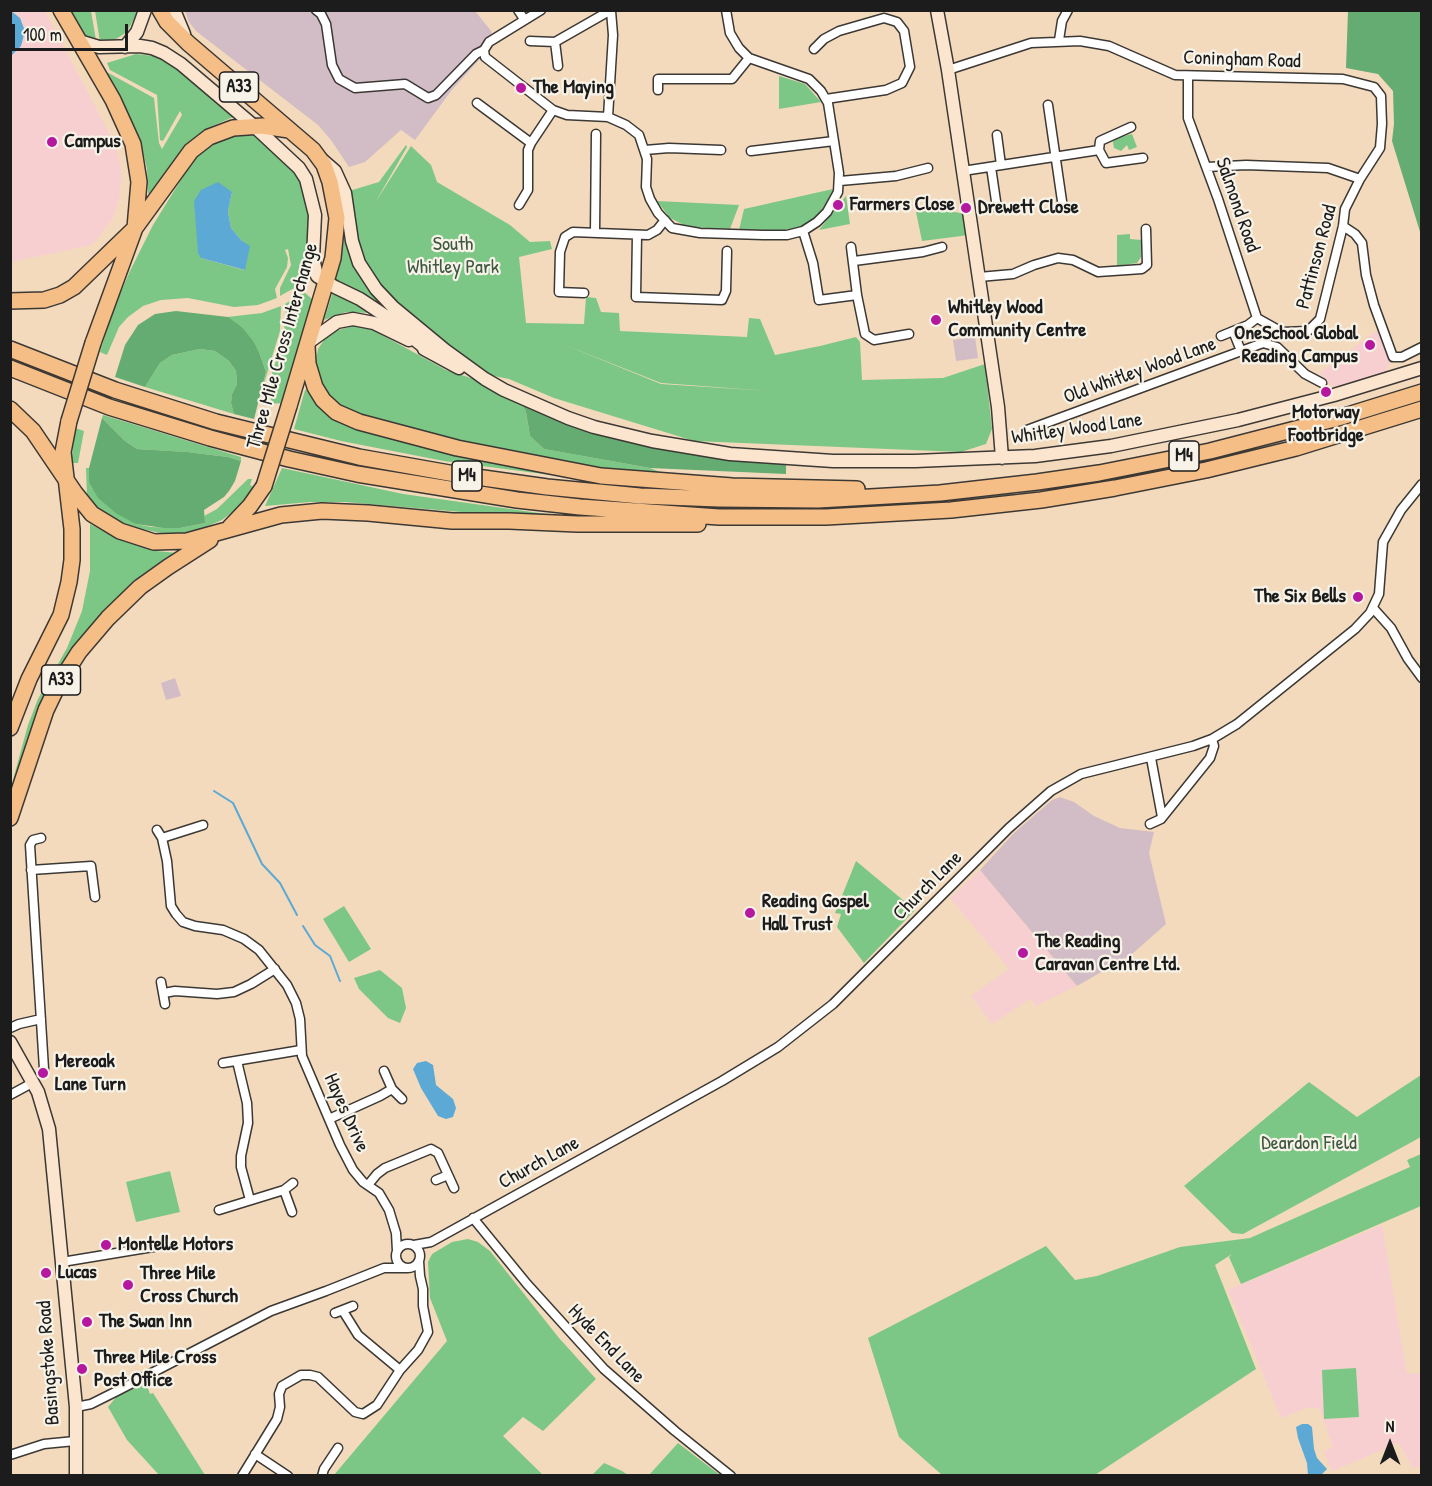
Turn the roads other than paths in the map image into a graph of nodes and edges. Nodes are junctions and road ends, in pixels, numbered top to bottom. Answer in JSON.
{"nodes":[{"id":1,"x":61,"y":10,"type":"edge"},
{"id":2,"x":146,"y":10,"type":"edge"},
{"id":3,"x":160,"y":10,"type":"edge"},
{"id":4,"x":174,"y":10,"type":"edge"},
{"id":5,"x":316,"y":10,"type":"edge"},
{"id":6,"x":518,"y":10,"type":"edge"},
{"id":7,"x":541,"y":10,"type":"edge"},
{"id":8,"x":726,"y":10,"type":"edge"},
{"id":9,"x":937,"y":10,"type":"edge"},
{"id":10,"x":1068,"y":10,"type":"edge"},
{"id":11,"x":611,"y":11,"type":"edge"},
{"id":12,"x":524,"y":19,"type":"junction"},
{"id":13,"x":1059,"y":40,"type":"junction"},
{"id":14,"x":79,"y":41,"type":"junction"},
{"id":15,"x":530,"y":41,"type":"dead end"},
{"id":16,"x":555,"y":42,"type":"junction"},
{"id":17,"x":188,"y":43,"type":"junction"},
{"id":18,"x":125,"y":47,"type":"junction"},
{"id":19,"x":814,"y":49,"type":"dead end"},
{"id":20,"x":484,"y":50,"type":"junction"},
{"id":21,"x":749,"y":58,"type":"junction"},
{"id":22,"x":558,"y":66,"type":"dead end"},
{"id":23,"x":948,"y":69,"type":"junction"},
{"id":24,"x":1188,"y":76,"type":"junction"},
{"id":25,"x":658,"y":90,"type":"dead end"},
{"id":26,"x":826,"y":99,"type":"junction"},
{"id":27,"x":477,"y":103,"type":"dead end"},
{"id":28,"x":1048,"y":105,"type":"dead end"},
{"id":29,"x":553,"y":110,"type":"junction"},
{"id":30,"x":608,"y":117,"type":"junction"},
{"id":31,"x":254,"y":126,"type":"junction"},
{"id":32,"x":1131,"y":127,"type":"dead end"},
{"id":33,"x":292,"y":131,"type":"junction"},
{"id":34,"x":596,"y":134,"type":"dead end"},
{"id":35,"x":996,"y":135,"type":"dead end"},
{"id":36,"x":1381,"y":140,"type":"joint"},
{"id":37,"x":834,"y":141,"type":"junction"},
{"id":38,"x":531,"y":143,"type":"junction"},
{"id":39,"x":645,"y":150,"type":"junction"},
{"id":40,"x":721,"y":150,"type":"dead end"},
{"id":41,"x":1100,"y":150,"type":"junction"},
{"id":42,"x":751,"y":151,"type":"dead end"},
{"id":43,"x":318,"y":156,"type":"junction"},
{"id":44,"x":1055,"y":156,"type":"junction"},
{"id":45,"x":1143,"y":158,"type":"dead end"},
{"id":46,"x":1001,"y":165,"type":"junction"},
{"id":47,"x":991,"y":167,"type":"junction"},
{"id":48,"x":1207,"y":167,"type":"junction"},
{"id":49,"x":928,"y":168,"type":"dead end"},
{"id":50,"x":963,"y":171,"type":"junction"},
{"id":51,"x":1360,"y":179,"type":"junction"},
{"id":52,"x":840,"y":181,"type":"junction"},
{"id":53,"x":519,"y":205,"type":"dead end"},
{"id":54,"x":997,"y":208,"type":"dead end"},
{"id":55,"x":1063,"y":208,"type":"dead end"},
{"id":56,"x":665,"y":220,"type":"junction"},
{"id":57,"x":1343,"y":225,"type":"junction"},
{"id":58,"x":135,"y":228,"type":"junction"},
{"id":59,"x":1146,"y":230,"type":"dead end"},
{"id":60,"x":803,"y":231,"type":"junction"},
{"id":61,"x":595,"y":233,"type":"junction"},
{"id":62,"x":637,"y":235,"type":"junction"},
{"id":63,"x":851,"y":247,"type":"dead end"},
{"id":64,"x":942,"y":247,"type":"dead end"},
{"id":65,"x":727,"y":251,"type":"dead end"},
{"id":66,"x":854,"y":261,"type":"junction"},
{"id":67,"x":979,"y":277,"type":"junction"},
{"id":68,"x":321,"y":278,"type":"junction"},
{"id":69,"x":584,"y":293,"type":"dead end"},
{"id":70,"x":857,"y":296,"type":"junction"},
{"id":71,"x":10,"y":301,"type":"edge"},
{"id":72,"x":1257,"y":318,"type":"junction"},
{"id":73,"x":1233,"y":331,"type":"junction"},
{"id":74,"x":909,"y":334,"type":"dead end"},
{"id":75,"x":1221,"y":336,"type":"dead end"},
{"id":76,"x":308,"y":344,"type":"junction"},
{"id":77,"x":1422,"y":347,"type":"edge"},
{"id":78,"x":10,"y":349,"type":"edge"},
{"id":79,"x":429,"y":351,"type":"junction"},
{"id":80,"x":1241,"y":351,"type":"junction"},
{"id":81,"x":10,"y":368,"type":"edge"},
{"id":82,"x":1422,"y":368,"type":"edge"},
{"id":83,"x":485,"y":379,"type":"junction"},
{"id":84,"x":1322,"y":383,"type":"dead end"},
{"id":85,"x":1422,"y":392,"type":"edge"},
{"id":86,"x":10,"y":409,"type":"edge"},
{"id":87,"x":1422,"y":410,"type":"edge"},
{"id":88,"x":1027,"y":430,"type":"dead end"},
{"id":89,"x":1002,"y":458,"type":"junction"},
{"id":90,"x":67,"y":480,"type":"junction"},
{"id":91,"x":1422,"y":484,"type":"edge"},
{"id":92,"x":940,"y":493,"type":"junction"},
{"id":93,"x":767,"y":518,"type":"junction"},
{"id":94,"x":226,"y":531,"type":"junction"},
{"id":95,"x":1373,"y":608,"type":"junction"},
{"id":96,"x":1422,"y":678,"type":"edge"},
{"id":97,"x":10,"y":728,"type":"edge"},
{"id":98,"x":1212,"y":739,"type":"junction"},
{"id":99,"x":1151,"y":758,"type":"junction"},
{"id":100,"x":1162,"y":817,"type":"junction"},
{"id":101,"x":10,"y":818,"type":"edge"},
{"id":102,"x":1150,"y":824,"type":"dead end"},
{"id":103,"x":203,"y":825,"type":"dead end"},
{"id":104,"x":41,"y":838,"type":"dead end"},
{"id":105,"x":31,"y":870,"type":"junction"},
{"id":106,"x":95,"y":897,"type":"dead end"},
{"id":107,"x":275,"y":969,"type":"junction"},
{"id":108,"x":161,"y":982,"type":"dead end"},
{"id":109,"x":164,"y":993,"type":"junction"},
{"id":110,"x":165,"y":1004,"type":"dead end"},
{"id":111,"x":41,"y":1019,"type":"junction"},
{"id":112,"x":10,"y":1029,"type":"edge"},
{"id":113,"x":10,"y":1042,"type":"edge"},
{"id":114,"x":301,"y":1050,"type":"junction"},
{"id":115,"x":237,"y":1061,"type":"junction"},
{"id":116,"x":223,"y":1063,"type":"dead end"},
{"id":117,"x":44,"y":1069,"type":"dead end"},
{"id":118,"x":384,"y":1071,"type":"dead end"},
{"id":119,"x":34,"y":1082,"type":"junction"},
{"id":120,"x":392,"y":1089,"type":"junction"},
{"id":121,"x":10,"y":1095,"type":"edge"},
{"id":122,"x":402,"y":1099,"type":"dead end"},
{"id":123,"x":329,"y":1119,"type":"junction"},
{"id":124,"x":448,"y":1175,"type":"junction"},
{"id":125,"x":436,"y":1180,"type":"dead end"},
{"id":126,"x":293,"y":1183,"type":"dead end"},
{"id":127,"x":368,"y":1185,"type":"junction"},
{"id":128,"x":454,"y":1188,"type":"dead end"},
{"id":129,"x":284,"y":1190,"type":"junction"},
{"id":130,"x":250,"y":1200,"type":"junction"},
{"id":131,"x":219,"y":1210,"type":"dead end"},
{"id":132,"x":292,"y":1212,"type":"dead end"},
{"id":133,"x":473,"y":1218,"type":"junction"},
{"id":134,"x":396,"y":1233,"type":"junction"},
{"id":135,"x":430,"y":1242,"type":"junction"},
{"id":136,"x":411,"y":1244,"type":"junction"},
{"id":137,"x":165,"y":1245,"type":"dead end"},
{"id":138,"x":397,"y":1254,"type":"junction"},
{"id":139,"x":420,"y":1258,"type":"junction"},
{"id":140,"x":62,"y":1262,"type":"junction"},
{"id":141,"x":384,"y":1268,"type":"junction"},
{"id":142,"x":408,"y":1268,"type":"junction"},
{"id":143,"x":420,"y":1276,"type":"junction"},
{"id":144,"x":353,"y":1306,"type":"dead end"},
{"id":145,"x":400,"y":1370,"type":"junction"},
{"id":146,"x":76,"y":1407,"type":"junction"},
{"id":147,"x":75,"y":1441,"type":"junction"},
{"id":148,"x":339,"y":1448,"type":"dead end"},
{"id":149,"x":255,"y":1454,"type":"junction"},
{"id":150,"x":10,"y":1455,"type":"edge"},
{"id":151,"x":76,"y":1476,"type":"edge"},
{"id":152,"x":242,"y":1476,"type":"edge"},
{"id":153,"x":288,"y":1476,"type":"edge"},
{"id":154,"x":322,"y":1476,"type":"edge"},
{"id":155,"x":731,"y":1476,"type":"edge"}],
"edges":[{"from":1,"to":14,"type":"highway"},
{"from":2,"to":18,"type":"main road"},
{"from":3,"to":17,"type":"highway","number":"A33"},
{"from":4,"to":17,"type":"main road"},
{"from":5,"to":20,"type":"street"},
{"from":6,"to":12,"type":"street"},
{"from":7,"to":12,"type":"street"},
{"from":8,"to":21,"type":"street"},
{"from":9,"to":23,"type":"main road","name":"Whitley Wood Lane"},
{"from":10,"to":13,"type":"street"},
{"from":11,"to":16,"type":"street"},
{"from":11,"to":30,"type":"street"},
{"from":12,"to":20,"type":"street"},
{"from":13,"to":23,"type":"street","name":"Coningham Road"},
{"from":13,"to":24,"type":"street","name":"Coningham Road"},
{"from":14,"to":18,"type":"main road"},
{"from":14,"to":58,"type":"highway"},
{"from":15,"to":16,"type":"street"},
{"from":16,"to":22,"type":"street"},
{"from":17,"to":33,"type":"highway","number":"A33"},
{"from":18,"to":31,"type":"main road"},
{"from":19,"to":26,"type":"street"},
{"from":20,"to":29,"type":"street"},
{"from":21,"to":25,"type":"street"},
{"from":21,"to":26,"type":"street"},
{"from":23,"to":50,"type":"main road","name":"Whitley Wood Lane"},
{"from":24,"to":36,"type":"street","name":"Coningham Road"},
{"from":24,"to":48,"type":"street","name":"Salmond Road"},
{"from":26,"to":37,"type":"street"},
{"from":27,"to":38,"type":"street"},
{"from":28,"to":44,"type":"street"},
{"from":29,"to":30,"type":"street"},
{"from":29,"to":38,"type":"street"},
{"from":30,"to":39,"type":"street"},
{"from":31,"to":33,"type":"highway"},
{"from":31,"to":58,"type":"highway"},
{"from":31,"to":68,"type":"main road"},
{"from":32,"to":41,"type":"street"},
{"from":33,"to":43,"type":"highway","name":"Three Mile Cross Interchange"},
{"from":34,"to":61,"type":"street"},
{"from":35,"to":46,"type":"street"},
{"from":36,"to":51,"type":"street","name":"Pattinson Road"},
{"from":37,"to":42,"type":"street"},
{"from":37,"to":52,"type":"street"},
{"from":38,"to":53,"type":"street"},
{"from":39,"to":40,"type":"street"},
{"from":39,"to":56,"type":"street"},
{"from":41,"to":44,"type":"street"},
{"from":41,"to":45,"type":"street"},
{"from":43,"to":68,"type":"highway","name":"Three Mile Cross Interchange"},
{"from":43,"to":83,"type":"main road"},
{"from":44,"to":46,"type":"street"},
{"from":44,"to":55,"type":"street"},
{"from":46,"to":47,"type":"street"},
{"from":47,"to":50,"type":"street"},
{"from":47,"to":54,"type":"street"},
{"from":48,"to":51,"type":"street"},
{"from":48,"to":72,"type":"street","name":"Salmond Road"},
{"from":49,"to":52,"type":"street"},
{"from":50,"to":67,"type":"main road","name":"Whitley Wood Lane"},
{"from":51,"to":57,"type":"street","name":"Pattinson Road"},
{"from":52,"to":60,"type":"street"},
{"from":56,"to":60,"type":"street"},
{"from":56,"to":62,"type":"street"},
{"from":57,"to":72,"type":"street","name":"Pattinson Road"},
{"from":57,"to":77,"type":"street"},
{"from":58,"to":71,"type":"highway"},
{"from":58,"to":90,"type":"highway","bridge":true},
{"from":59,"to":67,"type":"street"},
{"from":60,"to":70,"type":"street"},
{"from":61,"to":62,"type":"street"},
{"from":61,"to":69,"type":"street"},
{"from":62,"to":65,"type":"street"},
{"from":63,"to":66,"type":"street"},
{"from":64,"to":66,"type":"street"},
{"from":66,"to":70,"type":"street"},
{"from":67,"to":89,"type":"main road","name":"Whitley Wood Lane"},
{"from":68,"to":76,"type":"highway","name":"Three Mile Cross Interchange"},
{"from":68,"to":79,"type":"main road"},
{"from":70,"to":74,"type":"street"},
{"from":72,"to":73,"type":"street"},
{"from":73,"to":75,"type":"street"},
{"from":73,"to":80,"type":"street"},
{"from":76,"to":79,"type":"main road"},
{"from":76,"to":92,"type":"highway","number":"M4"},
{"from":76,"to":94,"type":"highway","name":"Three Mile Cross Interchange","bridge":true},
{"from":78,"to":92,"type":"highway","number":"M4"},
{"from":79,"to":83,"type":"main road"},
{"from":80,"to":84,"type":"street","name":"Old Whitley Wood Lane"},
{"from":80,"to":88,"type":"street","name":"Old Whitley Wood Lane"},
{"from":81,"to":93,"type":"highway","number":"M4"},
{"from":82,"to":89,"type":"main road","name":"Whitley Wood Lane"},
{"from":83,"to":89,"type":"main road"},
{"from":85,"to":92,"type":"highway","number":"M4"},
{"from":86,"to":90,"type":"highway"},
{"from":87,"to":93,"type":"highway","number":"M4"},
{"from":90,"to":94,"type":"highway"},
{"from":90,"to":97,"type":"highway","number":"A33"},
{"from":91,"to":95,"type":"street"},
{"from":93,"to":94,"type":"highway","number":"M4"},
{"from":94,"to":101,"type":"highway","number":"A33"},
{"from":95,"to":96,"type":"street"},
{"from":95,"to":98,"type":"street","name":"Church Lane"},
{"from":98,"to":99,"type":"street","name":"Church Lane"},
{"from":98,"to":100,"type":"street"},
{"from":99,"to":100,"type":"street"},
{"from":99,"to":133,"type":"street","name":"Church Lane"},
{"from":100,"to":102,"type":"street"},
{"from":103,"to":107,"type":"street","name":"Hayes Drive"},
{"from":104,"to":105,"type":"street"},
{"from":105,"to":106,"type":"street"},
{"from":105,"to":111,"type":"street"},
{"from":107,"to":109,"type":"street"},
{"from":107,"to":114,"type":"street","name":"Hayes Drive"},
{"from":108,"to":109,"type":"street"},
{"from":109,"to":110,"type":"street"},
{"from":111,"to":112,"type":"street"},
{"from":111,"to":117,"type":"street"},
{"from":113,"to":119,"type":"main road","name":"Basingstoke Road"},
{"from":114,"to":115,"type":"street"},
{"from":114,"to":123,"type":"street","name":"Hayes Drive"},
{"from":115,"to":116,"type":"street"},
{"from":115,"to":130,"type":"street"},
{"from":118,"to":120,"type":"street"},
{"from":119,"to":121,"type":"street"},
{"from":119,"to":140,"type":"main road","name":"Basingstoke Road"},
{"from":120,"to":122,"type":"street"},
{"from":120,"to":123,"type":"street"},
{"from":123,"to":127,"type":"street","name":"Hayes Drive"},
{"from":124,"to":125,"type":"street"},
{"from":124,"to":127,"type":"street","name":"Hayes Drive"},
{"from":124,"to":128,"type":"street","name":"Hayes Drive"},
{"from":126,"to":129,"type":"street"},
{"from":127,"to":134,"type":"street","name":"Hayes Drive"},
{"from":129,"to":130,"type":"street"},
{"from":129,"to":132,"type":"street"},
{"from":130,"to":131,"type":"street"},
{"from":133,"to":135,"type":"street","name":"Church Lane"},
{"from":133,"to":155,"type":"street","name":"Hyde End Lane"},
{"from":134,"to":136,"type":"street","name":"Hayes Drive"},
{"from":134,"to":138,"type":"street","name":"Hayes Drive"},
{"from":135,"to":136,"type":"street","name":"Church Lane"},
{"from":135,"to":139,"type":"street","name":"Church Lane"},
{"from":136,"to":138,"type":"street"},
{"from":136,"to":139,"type":"street"},
{"from":137,"to":140,"type":"street"},
{"from":138,"to":141,"type":"street"},
{"from":138,"to":142,"type":"street"},
{"from":139,"to":142,"type":"street"},
{"from":139,"to":143,"type":"street"},
{"from":140,"to":146,"type":"main road","name":"Basingstoke Road"},
{"from":141,"to":142,"type":"street"},
{"from":141,"to":146,"type":"street"},
{"from":142,"to":143,"type":"street"},
{"from":143,"to":145,"type":"street"},
{"from":144,"to":145,"type":"street"},
{"from":145,"to":149,"type":"street"},
{"from":146,"to":147,"type":"main road","name":"Basingstoke Road"},
{"from":147,"to":150,"type":"street"},
{"from":147,"to":151,"type":"main road","name":"Basingstoke Road"},
{"from":148,"to":154,"type":"street"},
{"from":149,"to":152,"type":"street"},
{"from":149,"to":153,"type":"street"}]}
